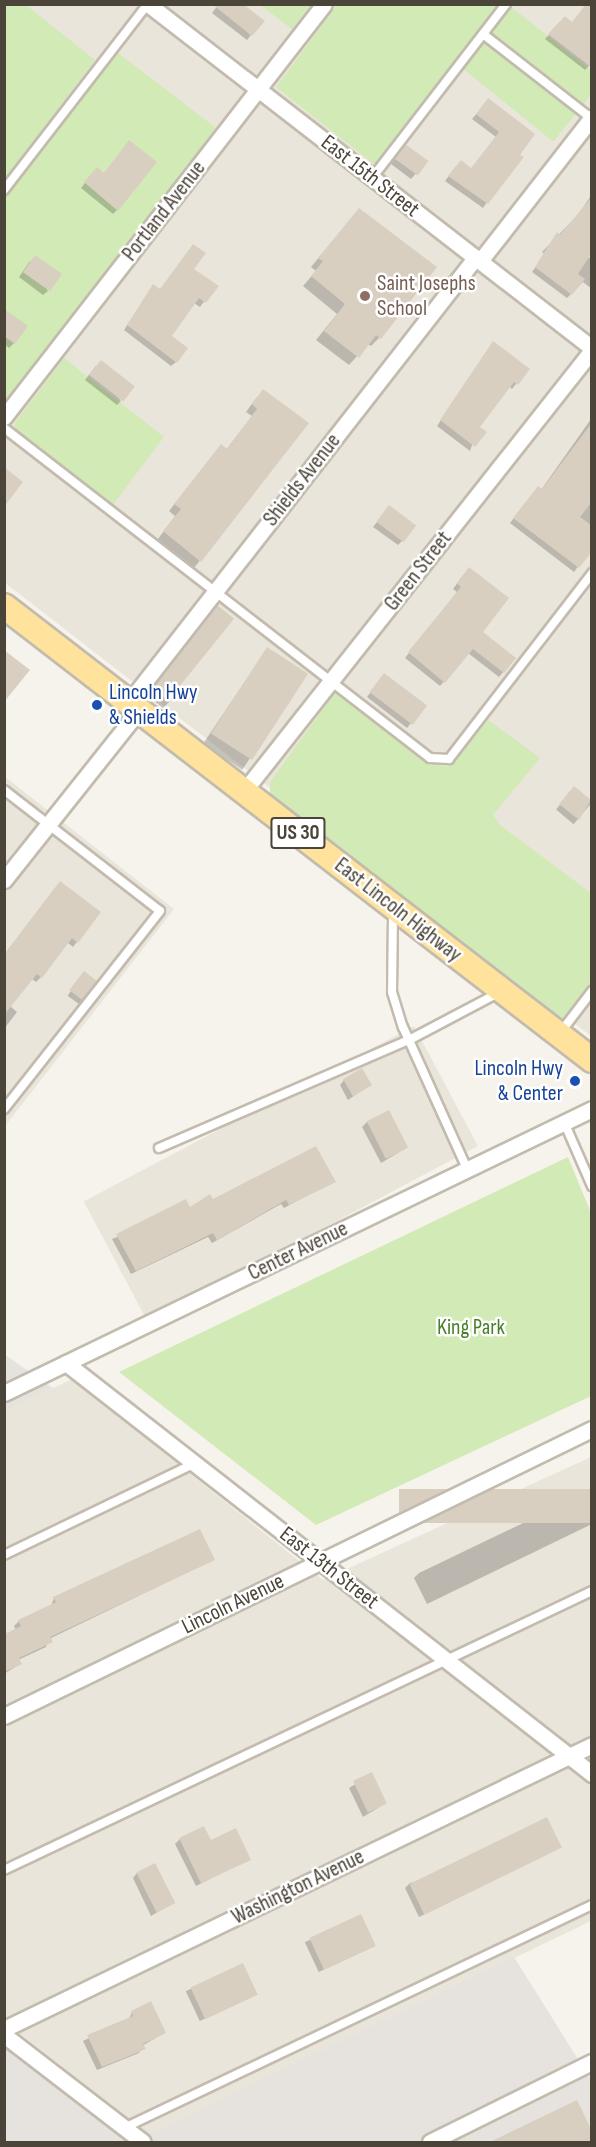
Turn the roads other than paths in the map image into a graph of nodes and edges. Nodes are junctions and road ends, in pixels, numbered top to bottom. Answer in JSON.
{"nodes":[{"id":1,"x":148,"y":4,"type":"edge"},
{"id":2,"x":324,"y":4,"type":"edge"},
{"id":3,"x":506,"y":4,"type":"edge"},
{"id":4,"x":483,"y":34,"type":"junction"},
{"id":5,"x":258,"y":90,"type":"junction"},
{"id":6,"x":591,"y":117,"type":"edge"},
{"id":7,"x":372,"y":178,"type":"junction"},
{"id":8,"x":4,"y":190,"type":"edge"},
{"id":9,"x":478,"y":260,"type":"junction"},
{"id":10,"x":591,"y":349,"type":"edge"},
{"id":11,"x":4,"y":417,"type":"edge"},
{"id":12,"x":4,"y":428,"type":"edge"},
{"id":13,"x":591,"y":573,"type":"edge"},
{"id":14,"x":215,"y":592,"type":"junction"},
{"id":15,"x":4,"y":606,"type":"edge"},
{"id":16,"x":330,"y":681,"type":"junction"},
{"id":17,"x":134,"y":706,"type":"junction"},
{"id":18,"x":4,"y":790,"type":"edge"},
{"id":19,"x":244,"y":791,"type":"junction"},
{"id":20,"x":49,"y":824,"type":"junction"},
{"id":21,"x":4,"y":880,"type":"edge"},
{"id":22,"x":393,"y":907,"type":"junction"},
{"id":23,"x":502,"y":991,"type":"junction"},
{"id":24,"x":591,"y":991,"type":"edge"},
{"id":25,"x":559,"y":1035,"type":"junction"},
{"id":26,"x":409,"y":1040,"type":"junction"},
{"id":27,"x":591,"y":1060,"type":"edge"},
{"id":28,"x":4,"y":1108,"type":"edge"},
{"id":29,"x":591,"y":1109,"type":"edge"},
{"id":30,"x":564,"y":1122,"type":"junction"},
{"id":31,"x":159,"y":1148,"type":"dead end"},
{"id":32,"x":467,"y":1169,"type":"junction"},
{"id":33,"x":591,"y":1186,"type":"edge"},
{"id":34,"x":66,"y":1363,"type":"junction"},
{"id":35,"x":4,"y":1393,"type":"edge"},
{"id":36,"x":591,"y":1429,"type":"edge"},
{"id":37,"x":195,"y":1463,"type":"junction"},
{"id":38,"x":4,"y":1555,"type":"edge"},
{"id":39,"x":320,"y":1561,"type":"junction"},
{"id":40,"x":591,"y":1591,"type":"edge"},
{"id":41,"x":445,"y":1659,"type":"junction"},
{"id":42,"x":4,"y":1716,"type":"edge"},
{"id":43,"x":591,"y":1745,"type":"edge"},
{"id":44,"x":569,"y":1756,"type":"junction"},
{"id":45,"x":591,"y":1774,"type":"edge"},
{"id":46,"x":4,"y":1870,"type":"edge"},
{"id":47,"x":591,"y":1905,"type":"edge"},
{"id":48,"x":4,"y":2029,"type":"edge"},
{"id":49,"x":4,"y":2035,"type":"edge"},
{"id":50,"x":591,"y":2062,"type":"edge"},
{"id":51,"x":124,"y":2128,"type":"junction"},
{"id":52,"x":143,"y":2142,"type":"edge"},
{"id":53,"x":430,"y":2142,"type":"edge"}],
"edges":[{"from":1,"to":5,"type":"street","name":"East 15th Street"},
{"from":1,"to":8,"type":"lane"},
{"from":2,"to":5,"type":"street","name":"Portland Avenue"},
{"from":3,"to":4,"type":"lane"},
{"from":4,"to":6,"type":"lane"},
{"from":4,"to":7,"type":"lane"},
{"from":5,"to":7,"type":"street","name":"East 15th Street"},
{"from":5,"to":11,"type":"street","name":"Portland Avenue"},
{"from":6,"to":9,"type":"street","name":"Shields Avenue"},
{"from":7,"to":9,"type":"street","name":"East 15th Street"},
{"from":9,"to":10,"type":"street","name":"East 15th Street"},
{"from":9,"to":14,"type":"street","name":"Shields Avenue"},
{"from":10,"to":16,"type":"street","name":"Green Street"},
{"from":12,"to":14,"type":"lane"},
{"from":13,"to":16,"type":"lane"},
{"from":14,"to":16,"type":"lane"},
{"from":14,"to":17,"type":"street","name":"Shields Avenue"},
{"from":15,"to":17,"type":"main road","name":"East Lincoln Highway","number":"US 30"},
{"from":16,"to":19,"type":"street","name":"Green Street"},
{"from":17,"to":19,"type":"main road","name":"East Lincoln Highway","number":"US 30"},
{"from":17,"to":20,"type":"street","name":"Shields Avenue"},
{"from":18,"to":20,"type":"lane"},
{"from":19,"to":22,"type":"main road","name":"East Lincoln Highway","number":"US 30"},
{"from":20,"to":21,"type":"street","name":"Shields Avenue"},
{"from":20,"to":28,"type":"lane"},
{"from":22,"to":23,"type":"main road","name":"East Lincoln Highway","number":"US 30"},
{"from":22,"to":26,"type":"lane"},
{"from":23,"to":25,"type":"main road","name":"East Lincoln Highway","number":"US 30"},
{"from":23,"to":26,"type":"lane"},
{"from":24,"to":25,"type":"lane"},
{"from":25,"to":27,"type":"main road","name":"East Lincoln Highway","number":"US 30"},
{"from":26,"to":31,"type":"lane"},
{"from":26,"to":32,"type":"lane"},
{"from":29,"to":30,"type":"street","name":"Center Avenue"},
{"from":30,"to":32,"type":"street","name":"Center Avenue"},
{"from":30,"to":33,"type":"lane"},
{"from":32,"to":34,"type":"street","name":"Center Avenue"},
{"from":34,"to":35,"type":"street","name":"Center Avenue"},
{"from":34,"to":37,"type":"street","name":"East 13th Street"},
{"from":36,"to":39,"type":"street","name":"Lincoln Avenue"},
{"from":37,"to":38,"type":"lane"},
{"from":37,"to":39,"type":"street","name":"East 13th Street"},
{"from":39,"to":41,"type":"street","name":"East 13th Street"},
{"from":39,"to":42,"type":"street","name":"Lincoln Avenue"},
{"from":40,"to":41,"type":"lane"},
{"from":41,"to":44,"type":"street","name":"East 13th Street"},
{"from":41,"to":46,"type":"lane"},
{"from":43,"to":44,"type":"street","name":"Washington Avenue"},
{"from":44,"to":45,"type":"street","name":"East 13th Street"},
{"from":44,"to":48,"type":"street","name":"Washington Avenue"},
{"from":47,"to":51,"type":"lane"},
{"from":49,"to":51,"type":"street"},
{"from":50,"to":53,"type":"street"},
{"from":51,"to":52,"type":"street"}]}
